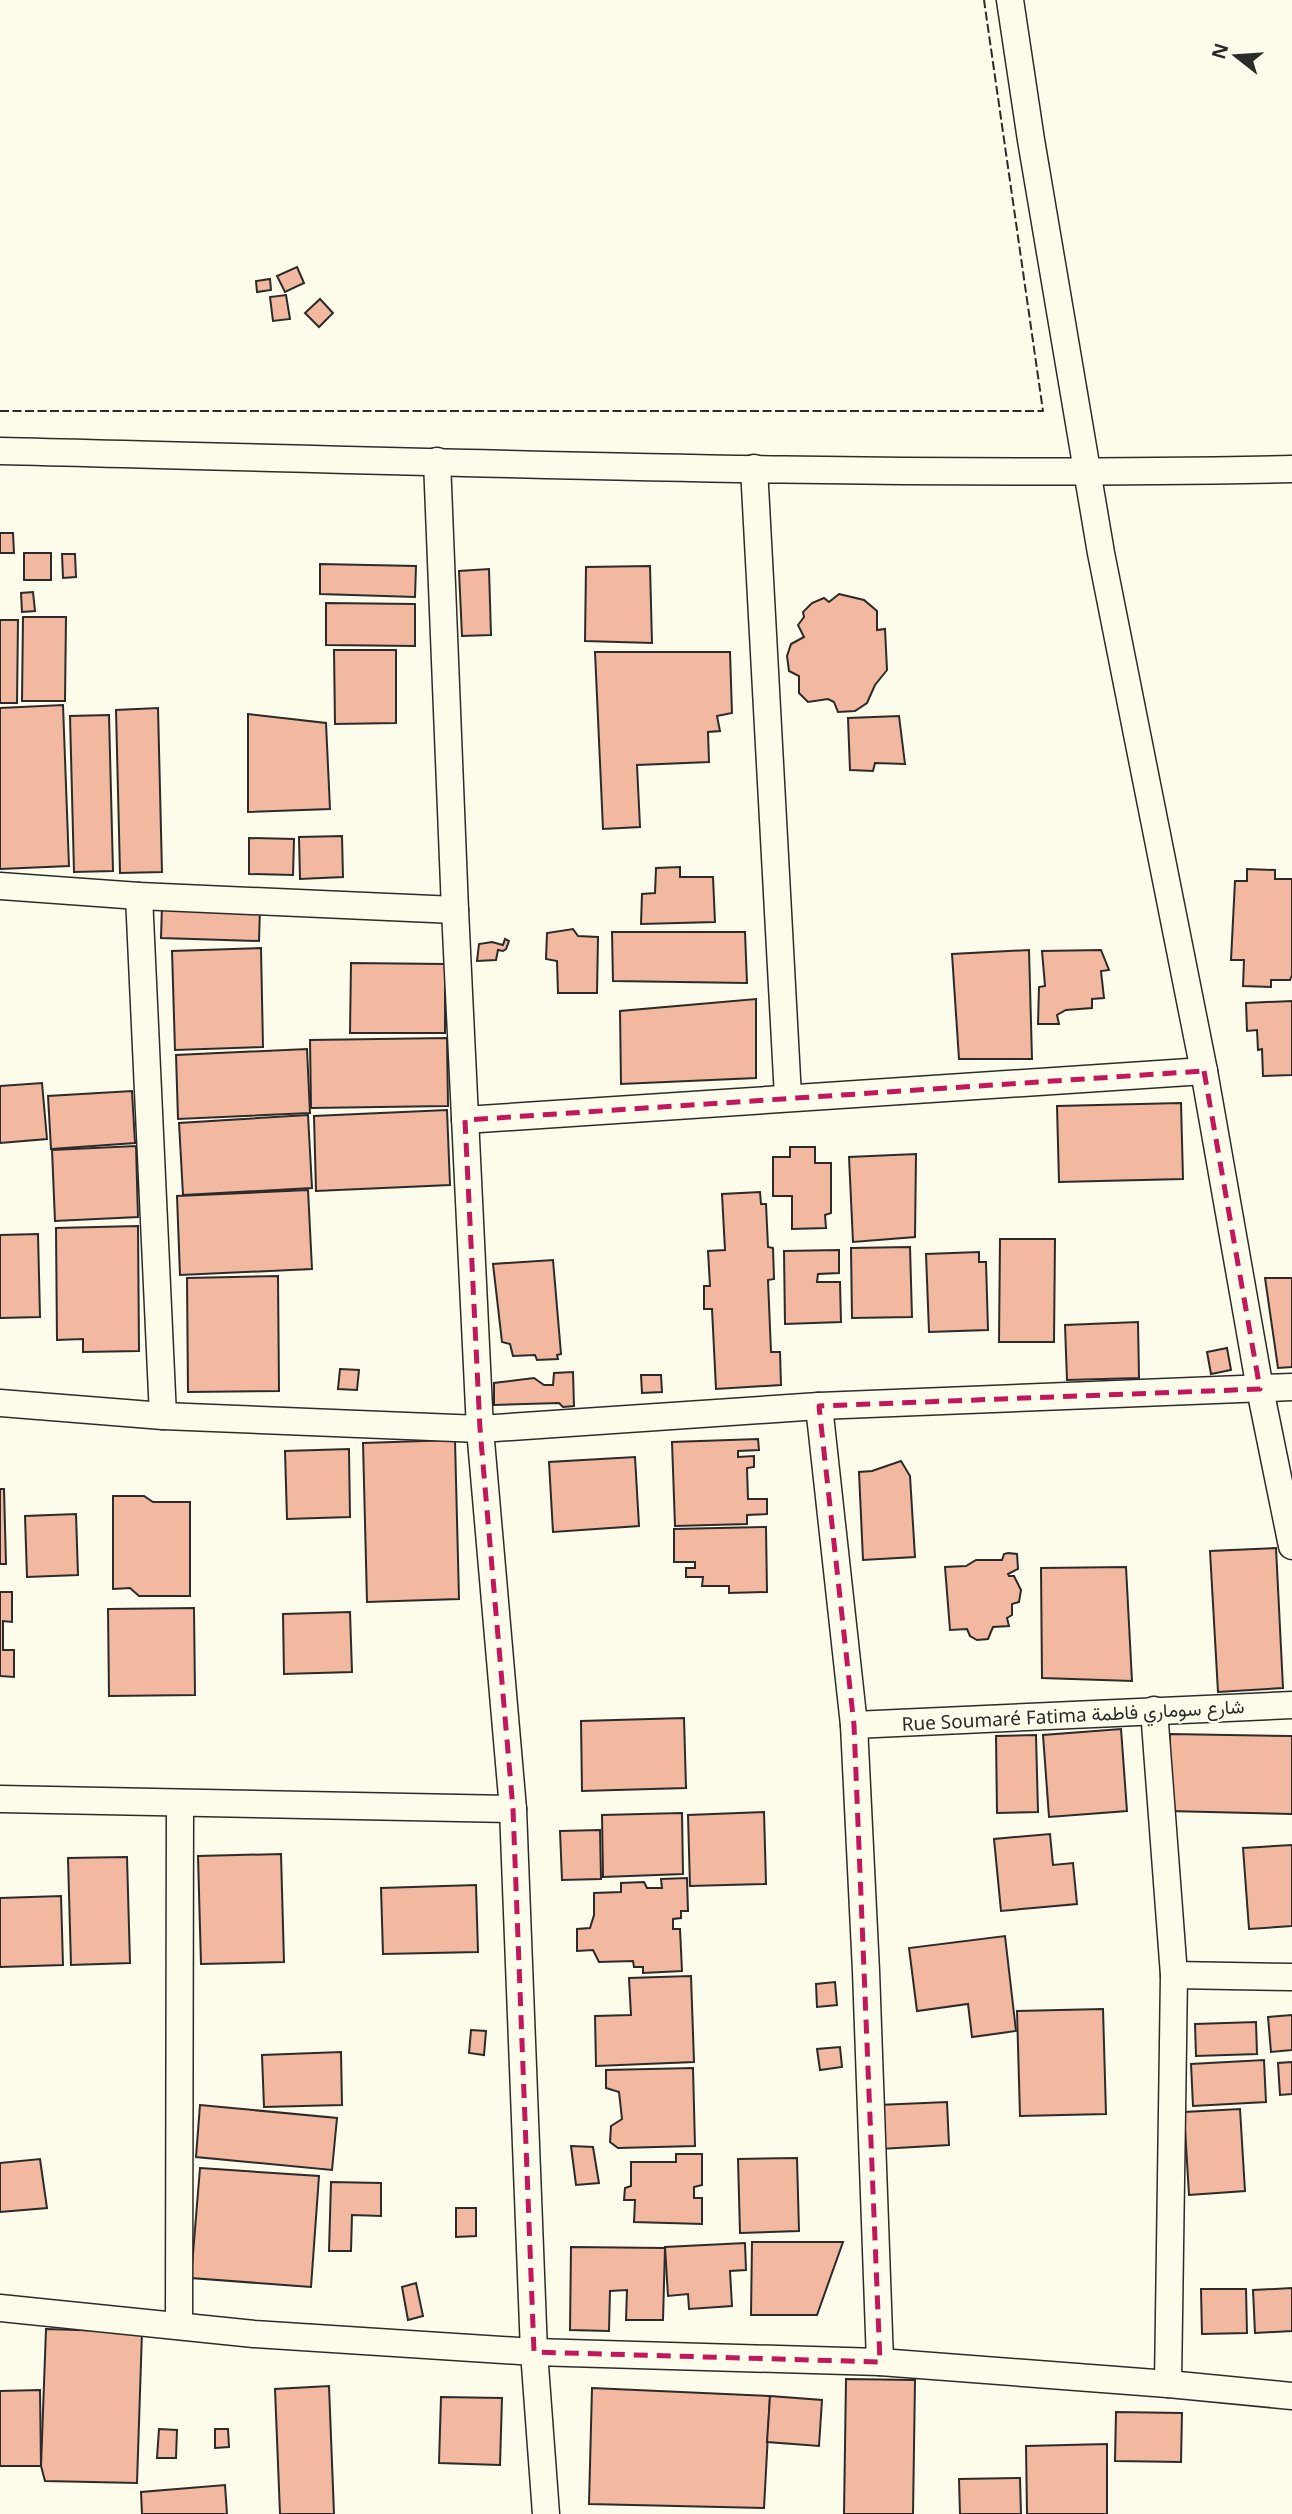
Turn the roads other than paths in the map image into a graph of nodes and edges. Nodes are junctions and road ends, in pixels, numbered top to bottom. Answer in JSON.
{"nodes":[{"id":1,"x":1010,"y":0,"type":"edge"},
{"id":2,"x":0,"y":451,"type":"edge"},
{"id":3,"x":437,"y":461,"type":"junction"},
{"id":4,"x":754,"y":468,"type":"junction"},
{"id":5,"x":1292,"y":469,"type":"edge"},
{"id":6,"x":1089,"y":474,"type":"junction"},
{"id":7,"x":0,"y":886,"type":"edge"},
{"id":8,"x":139,"y":896,"type":"junction"},
{"id":9,"x":455,"y":910,"type":"junction"},
{"id":10,"x":1204,"y":1071,"type":"junction"},
{"id":11,"x":788,"y":1097,"type":"junction"},
{"id":12,"x":465,"y":1119,"type":"junction"},
{"id":13,"x":1292,"y":1387,"type":"edge"},
{"id":14,"x":1260,"y":1389,"type":"junction"},
{"id":15,"x":0,"y":1403,"type":"edge"},
{"id":16,"x":819,"y":1406,"type":"junction"},
{"id":17,"x":163,"y":1416,"type":"junction"},
{"id":18,"x":480,"y":1429,"type":"junction"},
{"id":19,"x":1292,"y":1546,"type":"edge"},
{"id":20,"x":1292,"y":1705,"type":"edge"},
{"id":21,"x":1154,"y":1710,"type":"junction"},
{"id":22,"x":854,"y":1725,"type":"junction"},
{"id":23,"x":0,"y":1799,"type":"edge"},
{"id":24,"x":180,"y":1802,"type":"junction"},
{"id":25,"x":513,"y":1808,"type":"junction"},
{"id":26,"x":1174,"y":1975,"type":"junction"},
{"id":27,"x":1292,"y":1977,"type":"edge"},
{"id":28,"x":0,"y":2308,"type":"edge"},
{"id":29,"x":180,"y":2326,"type":"junction"},
{"id":30,"x":534,"y":2352,"type":"junction"},
{"id":31,"x":880,"y":2362,"type":"junction"},
{"id":32,"x":1168,"y":2384,"type":"junction"},
{"id":33,"x":1292,"y":2396,"type":"edge"},
{"id":34,"x":546,"y":2514,"type":"edge"}],
"edges":[{"from":1,"to":6,"type":"street"},
{"from":2,"to":3,"type":"street"},
{"from":3,"to":4,"type":"street"},
{"from":3,"to":9,"type":"street"},
{"from":4,"to":6,"type":"street"},
{"from":4,"to":11,"type":"street"},
{"from":5,"to":6,"type":"street"},
{"from":6,"to":10,"type":"street"},
{"from":7,"to":8,"type":"street"},
{"from":8,"to":9,"type":"street"},
{"from":8,"to":17,"type":"street"},
{"from":9,"to":12,"type":"street"},
{"from":10,"to":11,"type":"street"},
{"from":10,"to":14,"type":"street"},
{"from":11,"to":12,"type":"street"},
{"from":12,"to":18,"type":"street"},
{"from":13,"to":14,"type":"street"},
{"from":14,"to":16,"type":"street"},
{"from":14,"to":19,"type":"street"},
{"from":15,"to":17,"type":"street"},
{"from":16,"to":18,"type":"street"},
{"from":16,"to":22,"type":"street"},
{"from":17,"to":18,"type":"street"},
{"from":18,"to":25,"type":"street"},
{"from":20,"to":21,"type":"street","name":"Rue Soumaré Fatima شارع سوماري فاطمة"},
{"from":21,"to":22,"type":"street","name":"Rue Soumaré Fatima شارع سوماري فاطمة"},
{"from":21,"to":26,"type":"street"},
{"from":22,"to":31,"type":"street"},
{"from":23,"to":24,"type":"street"},
{"from":24,"to":25,"type":"street"},
{"from":24,"to":29,"type":"street"},
{"from":25,"to":30,"type":"street"},
{"from":26,"to":27,"type":"street"},
{"from":26,"to":32,"type":"street"},
{"from":28,"to":29,"type":"street"},
{"from":29,"to":30,"type":"street"},
{"from":30,"to":31,"type":"street"},
{"from":30,"to":34,"type":"street"},
{"from":31,"to":32,"type":"street"},
{"from":32,"to":33,"type":"street"}]}
